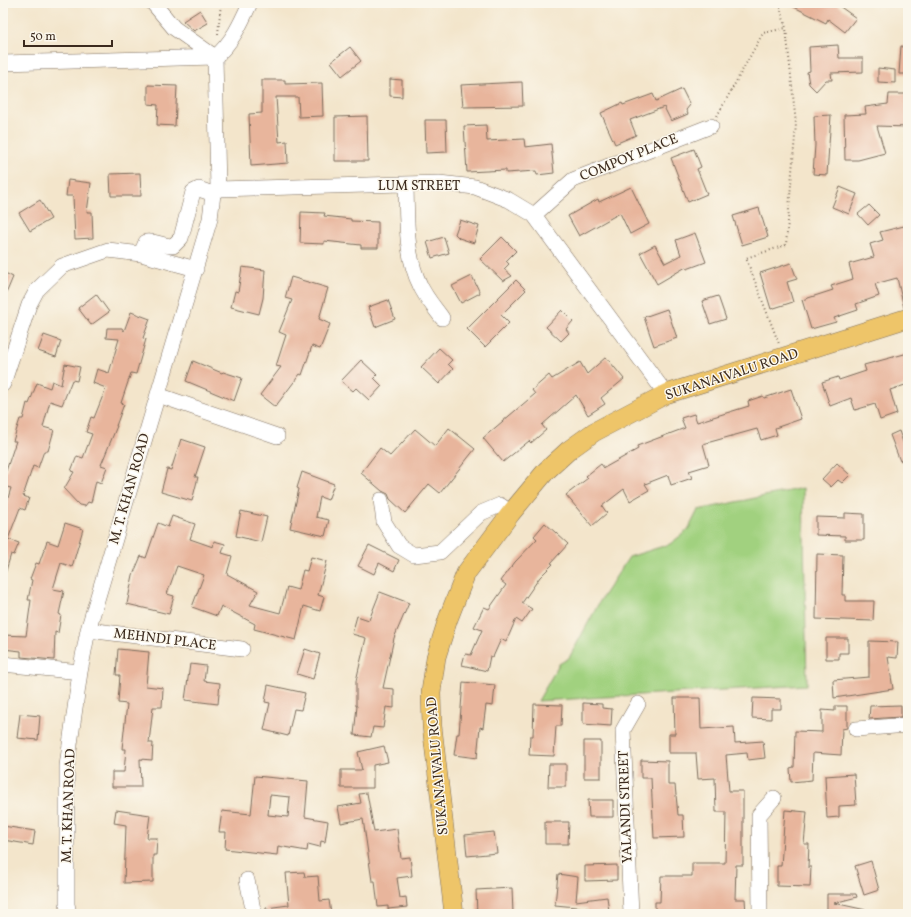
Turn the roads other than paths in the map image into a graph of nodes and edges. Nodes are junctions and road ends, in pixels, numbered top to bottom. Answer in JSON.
{"nodes":[{"id":1,"x":153,"y":3,"type":"edge"},
{"id":2,"x":250,"y":3,"type":"edge"},
{"id":3,"x":3,"y":63,"type":"edge"},
{"id":4,"x":215,"y":64,"type":"junction"},
{"id":5,"x":711,"y":126,"type":"road end"},
{"id":6,"x":406,"y":185,"type":"junction"},
{"id":7,"x":216,"y":192,"type":"junction"},
{"id":8,"x":534,"y":215,"type":"junction"},
{"id":9,"x":141,"y":254,"type":"junction"},
{"id":10,"x":196,"y":269,"type":"junction"},
{"id":11,"x":442,"y":318,"type":"dead end"},
{"id":12,"x":908,"y":318,"type":"edge"},
{"id":13,"x":3,"y":384,"type":"edge"},
{"id":14,"x":666,"y":394,"type":"junction"},
{"id":15,"x":158,"y":395,"type":"junction"},
{"id":16,"x":277,"y":436,"type":"dead end"},
{"id":17,"x":381,"y":500,"type":"dead end"},
{"id":18,"x":511,"y":513,"type":"junction"},
{"id":19,"x":88,"y":630,"type":"junction"},
{"id":20,"x":242,"y":649,"type":"dead end"},
{"id":21,"x":3,"y":664,"type":"edge"},
{"id":22,"x":80,"y":672,"type":"junction"},
{"id":23,"x":638,"y":704,"type":"dead end"},
{"id":24,"x":908,"y":725,"type":"edge"},
{"id":25,"x":856,"y":729,"type":"dead end"},
{"id":26,"x":774,"y":798,"type":"dead end"},
{"id":27,"x":248,"y":880,"type":"dead end"},
{"id":28,"x":69,"y":914,"type":"edge"},
{"id":29,"x":254,"y":914,"type":"edge"},
{"id":30,"x":454,"y":914,"type":"edge"},
{"id":31,"x":631,"y":914,"type":"edge"},
{"id":32,"x":760,"y":914,"type":"edge"}],
"edges":[{"from":1,"to":4,"type":"street"},
{"from":2,"to":4,"type":"street"},
{"from":3,"to":4,"type":"street"},
{"from":4,"to":7,"type":"street","name":"M. T. KHAN ROAD"},
{"from":5,"to":8,"type":"street","name":"COMPOY PLACE"},
{"from":6,"to":7,"type":"street","name":"LUM STREET"},
{"from":6,"to":8,"type":"street","name":"LUM STREET"},
{"from":6,"to":11,"type":"street"},
{"from":7,"to":9,"type":"street","name":"LUM STREET"},
{"from":7,"to":10,"type":"street","name":"M. T. KHAN ROAD"},
{"from":8,"to":14,"type":"street","name":"LUM STREET"},
{"from":9,"to":10,"type":"street"},
{"from":9,"to":13,"type":"street"},
{"from":10,"to":15,"type":"street","name":"M. T. KHAN ROAD"},
{"from":12,"to":14,"type":"main road","name":"SUKANAIVALU ROAD"},
{"from":14,"to":18,"type":"main road","name":"SUKANAIVALU ROAD"},
{"from":15,"to":16,"type":"street"},
{"from":15,"to":19,"type":"street","name":"M. T. KHAN ROAD"},
{"from":17,"to":18,"type":"street"},
{"from":18,"to":30,"type":"main road","name":"SUKANAIVALU ROAD"},
{"from":19,"to":20,"type":"street","name":"MEHNDI PLACE"},
{"from":19,"to":22,"type":"street","name":"M. T. KHAN ROAD"},
{"from":21,"to":22,"type":"street"},
{"from":22,"to":28,"type":"street","name":"M. T. KHAN ROAD"},
{"from":23,"to":31,"type":"street","name":"YALANDI STREET"},
{"from":24,"to":25,"type":"street"},
{"from":26,"to":32,"type":"street"},
{"from":27,"to":29,"type":"street"}]}
